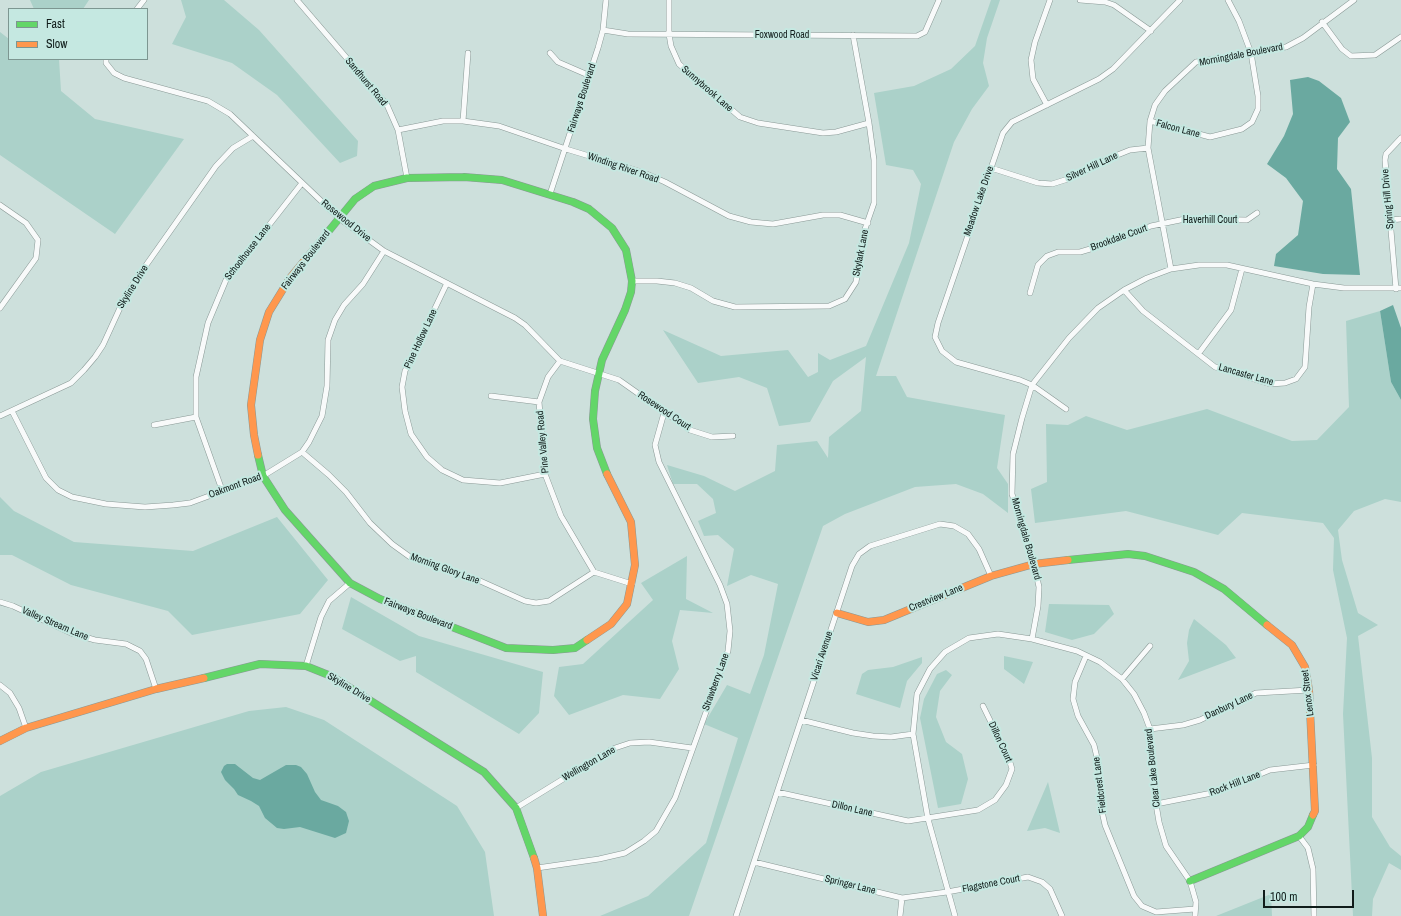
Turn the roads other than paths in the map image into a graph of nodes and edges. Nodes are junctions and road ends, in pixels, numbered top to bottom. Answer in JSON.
{"nodes":[{"id":1,"x":144,"y":0,"type":"edge"},
{"id":2,"x":297,"y":0,"type":"edge"},
{"id":3,"x":606,"y":0,"type":"edge"},
{"id":4,"x":669,"y":0,"type":"edge"},
{"id":5,"x":938,"y":0,"type":"edge"},
{"id":6,"x":1050,"y":0,"type":"edge"},
{"id":7,"x":1080,"y":0,"type":"edge"},
{"id":8,"x":1180,"y":0,"type":"edge"},
{"id":9,"x":1228,"y":0,"type":"edge"},
{"id":10,"x":1354,"y":0,"type":"edge"},
{"id":11,"x":138,"y":8,"type":"edge"},
{"id":12,"x":1322,"y":22,"type":"junction"},
{"id":13,"x":603,"y":30,"type":"junction"},
{"id":14,"x":1151,"y":31,"type":"junction"},
{"id":15,"x":669,"y":34,"type":"junction"},
{"id":16,"x":853,"y":35,"type":"junction"},
{"id":17,"x":1401,"y":37,"type":"edge"},
{"id":18,"x":468,"y":53,"type":"dead end"},
{"id":19,"x":1251,"y":53,"type":"junction"},
{"id":20,"x":550,"y":54,"type":"dead end"},
{"id":21,"x":106,"y":60,"type":"edge"},
{"id":22,"x":588,"y":75,"type":"junction"},
{"id":23,"x":1047,"y":105,"type":"junction"},
{"id":24,"x":1150,"y":121,"type":"junction"},
{"id":25,"x":463,"y":122,"type":"junction"},
{"id":26,"x":869,"y":123,"type":"junction"},
{"id":27,"x":398,"y":130,"type":"junction"},
{"id":28,"x":252,"y":136,"type":"junction"},
{"id":29,"x":1401,"y":138,"type":"edge"},
{"id":30,"x":1148,"y":148,"type":"junction"},
{"id":31,"x":566,"y":149,"type":"junction"},
{"id":32,"x":991,"y":168,"type":"junction"},
{"id":33,"x":406,"y":178,"type":"junction"},
{"id":34,"x":302,"y":183,"type":"junction"},
{"id":35,"x":550,"y":194,"type":"junction"},
{"id":36,"x":0,"y":205,"type":"edge"},
{"id":37,"x":1257,"y":213,"type":"dead end"},
{"id":38,"x":339,"y":218,"type":"junction"},
{"id":39,"x":1401,"y":218,"type":"edge"},
{"id":40,"x":1390,"y":220,"type":"junction"},
{"id":41,"x":868,"y":223,"type":"junction"},
{"id":42,"x":1162,"y":224,"type":"junction"},
{"id":43,"x":384,"y":251,"type":"junction"},
{"id":44,"x":1171,"y":269,"type":"junction"},
{"id":45,"x":1242,"y":269,"type":"junction"},
{"id":46,"x":632,"y":281,"type":"junction"},
{"id":47,"x":447,"y":283,"type":"junction"},
{"id":48,"x":1313,"y":284,"type":"junction"},
{"id":49,"x":1399,"y":288,"type":"edge"},
{"id":50,"x":1124,"y":290,"type":"junction"},
{"id":51,"x":1030,"y":293,"type":"dead end"},
{"id":52,"x":0,"y":308,"type":"edge"},
{"id":53,"x":1199,"y":352,"type":"junction"},
{"id":54,"x":560,"y":361,"type":"junction"},
{"id":55,"x":599,"y":374,"type":"junction"},
{"id":56,"x":1032,"y":385,"type":"junction"},
{"id":57,"x":491,"y":396,"type":"dead end"},
{"id":58,"x":539,"y":402,"type":"junction"},
{"id":59,"x":1066,"y":409,"type":"dead end"},
{"id":60,"x":12,"y":411,"type":"junction"},
{"id":61,"x":664,"y":413,"type":"junction"},
{"id":62,"x":0,"y":416,"type":"edge"},
{"id":63,"x":196,"y":417,"type":"junction"},
{"id":64,"x":154,"y":425,"type":"dead end"},
{"id":65,"x":733,"y":436,"type":"dead end"},
{"id":66,"x":302,"y":452,"type":"junction"},
{"id":67,"x":545,"y":474,"type":"junction"},
{"id":68,"x":263,"y":476,"type":"junction"},
{"id":69,"x":222,"y":490,"type":"junction"},
{"id":70,"x":1034,"y":564,"type":"junction"},
{"id":71,"x":594,"y":572,"type":"junction"},
{"id":72,"x":991,"y":576,"type":"junction"},
{"id":73,"x":350,"y":582,"type":"junction"},
{"id":74,"x":632,"y":584,"type":"junction"},
{"id":75,"x":0,"y":602,"type":"edge"},
{"id":76,"x":837,"y":613,"type":"junction"},
{"id":77,"x":1032,"y":639,"type":"junction"},
{"id":78,"x":1150,"y":646,"type":"dead end"},
{"id":79,"x":1086,"y":656,"type":"junction"},
{"id":80,"x":306,"y":666,"type":"junction"},
{"id":81,"x":1122,"y":679,"type":"junction"},
{"id":82,"x":0,"y":685,"type":"edge"},
{"id":83,"x":156,"y":689,"type":"junction"},
{"id":84,"x":1309,"y":690,"type":"junction"},
{"id":85,"x":983,"y":706,"type":"dead end"},
{"id":86,"x":801,"y":720,"type":"junction"},
{"id":87,"x":26,"y":728,"type":"junction"},
{"id":88,"x":1150,"y":729,"type":"junction"},
{"id":89,"x":913,"y":734,"type":"junction"},
{"id":90,"x":0,"y":741,"type":"edge"},
{"id":91,"x":692,"y":748,"type":"junction"},
{"id":92,"x":1314,"y":765,"type":"junction"},
{"id":93,"x":777,"y":792,"type":"junction"},
{"id":94,"x":1156,"y":804,"type":"junction"},
{"id":95,"x":516,"y":808,"type":"junction"},
{"id":96,"x":928,"y":819,"type":"junction"},
{"id":97,"x":1299,"y":836,"type":"junction"},
{"id":98,"x":754,"y":862,"type":"junction"},
{"id":99,"x":537,"y":868,"type":"junction"},
{"id":100,"x":1190,"y":881,"type":"junction"},
{"id":101,"x":947,"y":892,"type":"junction"},
{"id":102,"x":902,"y":898,"type":"junction"},
{"id":103,"x":1195,"y":909,"type":"junction"},
{"id":104,"x":543,"y":916,"type":"edge"},
{"id":105,"x":736,"y":916,"type":"edge"},
{"id":106,"x":900,"y":916,"type":"edge"},
{"id":107,"x":955,"y":916,"type":"edge"},
{"id":108,"x":1062,"y":916,"type":"edge"},
{"id":109,"x":1195,"y":916,"type":"edge"},
{"id":110,"x":1314,"y":916,"type":"edge"}],
"edges":[{"from":1,"to":11,"type":"street"},
{"from":2,"to":27,"type":"street","name":"Sandhurst Road"},
{"from":3,"to":13,"type":"street","name":"Fairways Boulevard"},
{"from":4,"to":15,"type":"street","name":"Sunnybrook Lane"},
{"from":5,"to":16,"type":"street","name":"Foxwood Road"},
{"from":6,"to":23,"type":"street"},
{"from":7,"to":14,"type":"street"},
{"from":8,"to":14,"type":"street","name":"Meadow Lake Drive"},
{"from":9,"to":19,"type":"street","name":"Falcon Lane"},
{"from":10,"to":12,"type":"street","name":"Morningdale Boulevard"},
{"from":12,"to":17,"type":"street"},
{"from":12,"to":19,"type":"street","name":"Morningdale Boulevard"},
{"from":13,"to":15,"type":"street","name":"Foxwood Road"},
{"from":13,"to":22,"type":"street","name":"Fairways Boulevard"},
{"from":14,"to":23,"type":"street","name":"Meadow Lake Drive"},
{"from":15,"to":16,"type":"street","name":"Foxwood Road"},
{"from":15,"to":26,"type":"street","name":"Sunnybrook Lane"},
{"from":16,"to":26,"type":"street","name":"Skylark Lane"},
{"from":18,"to":25,"type":"street"},
{"from":19,"to":24,"type":"street","name":"Morningdale Boulevard"},
{"from":19,"to":24,"type":"street","name":"Falcon Lane"},
{"from":20,"to":22,"type":"street"},
{"from":21,"to":28,"type":"street","name":"Rosewood Drive"},
{"from":22,"to":31,"type":"street","name":"Fairways Boulevard"},
{"from":23,"to":32,"type":"street","name":"Meadow Lake Drive"},
{"from":24,"to":30,"type":"street","name":"Morningdale Boulevard"},
{"from":25,"to":27,"type":"street","name":"Winding River Road"},
{"from":25,"to":31,"type":"street","name":"Winding River Road"},
{"from":26,"to":41,"type":"street","name":"Skylark Lane"},
{"from":27,"to":33,"type":"street","name":"Sandhurst Road"},
{"from":28,"to":34,"type":"street","name":"Rosewood Drive"},
{"from":28,"to":60,"type":"street","name":"Skyline Drive"},
{"from":29,"to":40,"type":"street","name":"Spring Hill Drive"},
{"from":30,"to":32,"type":"street","name":"Silver Hill Lane"},
{"from":30,"to":42,"type":"street","name":"Morningdale Boulevard"},
{"from":31,"to":35,"type":"street","name":"Fairways Boulevard"},
{"from":31,"to":41,"type":"street","name":"Winding River Road"},
{"from":32,"to":56,"type":"street","name":"Meadow Lake Drive"},
{"from":33,"to":35,"type":"street","name":"Fairways Boulevard"},
{"from":33,"to":38,"type":"street","name":"Fairways Boulevard"},
{"from":34,"to":38,"type":"street","name":"Rosewood Drive"},
{"from":34,"to":63,"type":"street","name":"Schoolhouse Lane"},
{"from":35,"to":46,"type":"street","name":"Fairways Boulevard"},
{"from":36,"to":52,"type":"street"},
{"from":37,"to":42,"type":"street","name":"Haverhill Court"},
{"from":38,"to":43,"type":"street","name":"Rosewood Drive"},
{"from":38,"to":68,"type":"street","name":"Fairways Boulevard"},
{"from":39,"to":40,"type":"street"},
{"from":40,"to":49,"type":"street","name":"Spring Hill Drive"},
{"from":41,"to":46,"type":"street","name":"Skylark Lane"},
{"from":42,"to":44,"type":"street","name":"Morningdale Boulevard"},
{"from":42,"to":51,"type":"street","name":"Brookdale Court"},
{"from":43,"to":47,"type":"street","name":"Rosewood Drive"},
{"from":43,"to":66,"type":"street","name":"Oakmont Road"},
{"from":44,"to":45,"type":"street","name":"Morningdale Boulevard"},
{"from":44,"to":50,"type":"street","name":"Morningdale Boulevard"},
{"from":45,"to":48,"type":"street","name":"Morningdale Boulevard"},
{"from":45,"to":53,"type":"street"},
{"from":46,"to":55,"type":"street","name":"Fairways Boulevard"},
{"from":47,"to":54,"type":"street","name":"Rosewood Drive"},
{"from":47,"to":67,"type":"street","name":"Pine Hollow Lane"},
{"from":48,"to":49,"type":"street","name":"Morningdale Boulevard"},
{"from":48,"to":53,"type":"street","name":"Lancaster Lane"},
{"from":50,"to":53,"type":"street","name":"Lancaster Lane"},
{"from":50,"to":56,"type":"street","name":"Morningdale Boulevard"},
{"from":54,"to":55,"type":"street","name":"Rosewood Drive"},
{"from":54,"to":58,"type":"street","name":"Pine Valley Road"},
{"from":55,"to":61,"type":"street","name":"Rosewood Court"},
{"from":55,"to":74,"type":"street","name":"Fairways Boulevard"},
{"from":56,"to":59,"type":"street","name":"Meadow Lake Drive"},
{"from":56,"to":70,"type":"street","name":"Morningdale Boulevard"},
{"from":57,"to":58,"type":"street"},
{"from":58,"to":67,"type":"street","name":"Pine Valley Road"},
{"from":60,"to":62,"type":"street","name":"Skyline Drive"},
{"from":60,"to":69,"type":"street","name":"Oakmont Road"},
{"from":61,"to":65,"type":"street","name":"Rosewood Court"},
{"from":61,"to":91,"type":"street","name":"Strawberry Lane"},
{"from":63,"to":64,"type":"street"},
{"from":63,"to":69,"type":"street","name":"Schoolhouse Lane"},
{"from":66,"to":68,"type":"street","name":"Oakmont Road"},
{"from":66,"to":71,"type":"street","name":"Morning Glory Lane"},
{"from":67,"to":71,"type":"street","name":"Pine Valley Road"},
{"from":68,"to":69,"type":"street","name":"Oakmont Road"},
{"from":68,"to":73,"type":"street","name":"Fairways Boulevard"},
{"from":70,"to":72,"type":"street","name":"Crestview Lane"},
{"from":70,"to":77,"type":"street","name":"Morningdale Boulevard"},
{"from":70,"to":84,"type":"street","name":"Lenox Street"},
{"from":71,"to":74,"type":"street"},
{"from":72,"to":76,"type":"street","name":"Crestview Lane"},
{"from":72,"to":76,"type":"street","name":"Vicari Avenue"},
{"from":73,"to":74,"type":"street","name":"Fairways Boulevard"},
{"from":73,"to":80,"type":"street"},
{"from":75,"to":83,"type":"street","name":"Valley Stream Lane"},
{"from":76,"to":86,"type":"street","name":"Vicari Avenue"},
{"from":77,"to":79,"type":"street","name":"Clear Lake Boulevard"},
{"from":77,"to":89,"type":"street","name":"Clear Lake Boulevard"},
{"from":78,"to":81,"type":"street"},
{"from":79,"to":81,"type":"street","name":"Clear Lake Boulevard"},
{"from":79,"to":103,"type":"street","name":"Fieldcrest Lane"},
{"from":80,"to":83,"type":"street","name":"Skyline Drive"},
{"from":80,"to":95,"type":"street","name":"Skyline Drive"},
{"from":81,"to":88,"type":"street","name":"Clear Lake Boulevard"},
{"from":82,"to":87,"type":"street"},
{"from":83,"to":87,"type":"street","name":"Skyline Drive"},
{"from":84,"to":88,"type":"street","name":"Danbury Lane"},
{"from":84,"to":92,"type":"street","name":"Lenox Street"},
{"from":85,"to":96,"type":"street","name":"Dillon Court"},
{"from":86,"to":89,"type":"street"},
{"from":86,"to":93,"type":"street","name":"Vicari Avenue"},
{"from":87,"to":90,"type":"street","name":"Skyline Drive"},
{"from":88,"to":94,"type":"street","name":"Clear Lake Boulevard"},
{"from":89,"to":96,"type":"street","name":"Clear Lake Boulevard"},
{"from":91,"to":95,"type":"street","name":"Wellington Lane"},
{"from":91,"to":99,"type":"street","name":"Strawberry Lane"},
{"from":92,"to":94,"type":"street","name":"Rock Hill Lane"},
{"from":92,"to":97,"type":"street","name":"Lenox Street"},
{"from":93,"to":96,"type":"street","name":"Dillon Lane"},
{"from":93,"to":98,"type":"street","name":"Vicari Avenue"},
{"from":94,"to":100,"type":"street","name":"Clear Lake Boulevard"},
{"from":95,"to":99,"type":"street","name":"Skyline Drive"},
{"from":96,"to":101,"type":"street","name":"Clear Lake Boulevard"},
{"from":97,"to":100,"type":"street"},
{"from":97,"to":110,"type":"street"},
{"from":98,"to":102,"type":"street","name":"Springer Lane"},
{"from":98,"to":105,"type":"street","name":"Vicari Avenue"},
{"from":99,"to":104,"type":"street","name":"Skyline Drive"},
{"from":100,"to":103,"type":"street","name":"Clear Lake Boulevard"},
{"from":101,"to":102,"type":"street","name":"Springer Lane"},
{"from":101,"to":107,"type":"street","name":"Clear Lake Boulevard"},
{"from":101,"to":108,"type":"street","name":"Flagstone Court"},
{"from":102,"to":106,"type":"street"},
{"from":103,"to":109,"type":"street","name":"Clear Lake Boulevard"}]}
